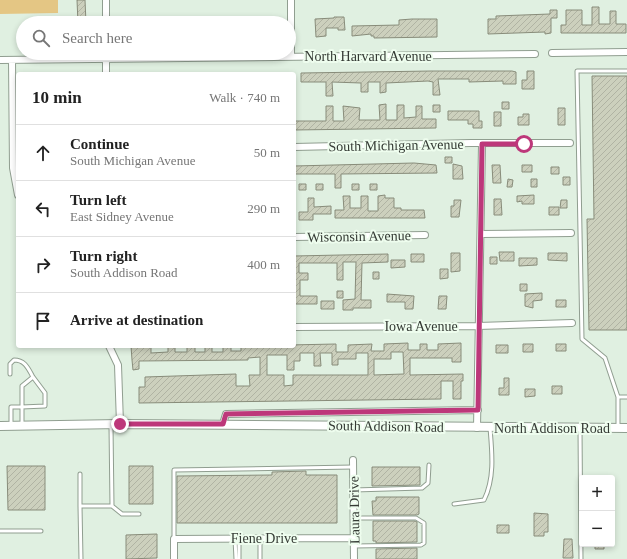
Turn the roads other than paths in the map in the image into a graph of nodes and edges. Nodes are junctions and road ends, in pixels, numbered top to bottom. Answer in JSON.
{"nodes":[{"id":1,"x":106,"y":0,"type":"edge"},
{"id":2,"x":291,"y":0,"type":"edge"},
{"id":3,"x":106,"y":16,"type":"edge"},
{"id":4,"x":292,"y":16,"type":"edge"},
{"id":5,"x":627,"y":52,"type":"edge"},
{"id":6,"x":552,"y":53,"type":"dead end"},
{"id":7,"x":535,"y":54,"type":"dead end"},
{"id":8,"x":296,"y":56,"type":"edge"},
{"id":9,"x":0,"y":60,"type":"edge"},
{"id":10,"x":12,"y":60,"type":"junction"},
{"id":11,"x":16,"y":60,"type":"edge"},
{"id":12,"x":106,"y":60,"type":"edge"},
{"id":13,"x":627,"y":70,"type":"edge"},
{"id":14,"x":106,"y":72,"type":"edge"},
{"id":15,"x":482,"y":144,"type":"junction"},
{"id":16,"x":570,"y":144,"type":"dead end"},
{"id":17,"x":296,"y":146,"type":"edge"},
{"id":18,"x":16,"y":184,"type":"edge"},
{"id":19,"x":571,"y":233,"type":"dead end"},
{"id":20,"x":481,"y":234,"type":"junction"},
{"id":21,"x":425,"y":235,"type":"dead end"},
{"id":22,"x":296,"y":237,"type":"edge"},
{"id":23,"x":572,"y":323,"type":"dead end"},
{"id":24,"x":478,"y":326,"type":"junction"},
{"id":25,"x":296,"y":327,"type":"edge"},
{"id":26,"x":110,"y":348,"type":"edge"},
{"id":27,"x":10,"y":374,"type":"dead end"},
{"id":28,"x":33,"y":377,"type":"junction"},
{"id":29,"x":618,"y":397,"type":"junction"},
{"id":30,"x":627,"y":397,"type":"edge"},
{"id":31,"x":10,"y":402,"type":"dead end"},
{"id":32,"x":11,"y":407,"type":"junction"},
{"id":33,"x":22,"y":407,"type":"junction"},
{"id":34,"x":478,"y":410,"type":"junction"},
{"id":35,"x":111,"y":424,"type":"junction"},
{"id":36,"x":120,"y":424,"type":"junction"},
{"id":37,"x":223,"y":424,"type":"junction"},
{"id":38,"x":0,"y":426,"type":"edge"},
{"id":39,"x":12,"y":426,"type":"junction"},
{"id":40,"x":22,"y":426,"type":"junction"},
{"id":41,"x":477,"y":428,"type":"junction"},
{"id":42,"x":490,"y":428,"type":"junction"},
{"id":43,"x":580,"y":428,"type":"junction"},
{"id":44,"x":618,"y":428,"type":"junction"},
{"id":45,"x":627,"y":428,"type":"edge"},
{"id":46,"x":353,"y":460,"type":"dead end"},
{"id":47,"x":429,"y":465,"type":"dead end"},
{"id":48,"x":353,"y":467,"type":"junction"},
{"id":49,"x":80,"y":474,"type":"dead end"},
{"id":50,"x":354,"y":490,"type":"junction"},
{"id":51,"x":454,"y":504,"type":"dead end"},
{"id":52,"x":80,"y":506,"type":"junction"},
{"id":53,"x":112,"y":506,"type":"junction"},
{"id":54,"x":139,"y":514,"type":"dead end"},
{"id":55,"x":354,"y":518,"type":"junction"},
{"id":56,"x":0,"y":531,"type":"edge"},
{"id":57,"x":41,"y":531,"type":"dead end"},
{"id":58,"x":260,"y":538,"type":"junction"},
{"id":59,"x":354,"y":538,"type":"junction"},
{"id":60,"x":174,"y":539,"type":"junction"},
{"id":61,"x":237,"y":539,"type":"junction"},
{"id":62,"x":354,"y":546,"type":"junction"},
{"id":63,"x":81,"y":559,"type":"edge"},
{"id":64,"x":174,"y":559,"type":"edge"},
{"id":65,"x":236,"y":559,"type":"edge"},
{"id":66,"x":239,"y":559,"type":"edge"},
{"id":67,"x":260,"y":559,"type":"edge"},
{"id":68,"x":354,"y":559,"type":"edge"},
{"id":69,"x":581,"y":559,"type":"edge"}],
"edges":[{"from":1,"to":3,"type":"street"},
{"from":2,"to":4,"type":"street"},
{"from":5,"to":6,"type":"street"},
{"from":7,"to":8,"type":"street","name":"North Harvard Avenue"},
{"from":9,"to":10,"type":"street","name":"North Harvard Avenue"},
{"from":10,"to":11,"type":"street","name":"North Harvard Avenue"},
{"from":10,"to":18,"type":"street"},
{"from":12,"to":14,"type":"street"},
{"from":13,"to":29,"type":"lane"},
{"from":15,"to":16,"type":"street","name":"South Michigan Avenue"},
{"from":15,"to":17,"type":"street","name":"South Michigan Avenue"},
{"from":15,"to":20,"type":"street"},
{"from":19,"to":20,"type":"street"},
{"from":20,"to":24,"type":"street"},
{"from":21,"to":22,"type":"street","name":"Wisconsin Avenue"},
{"from":23,"to":24,"type":"street","name":"Iowa Avenue"},
{"from":24,"to":25,"type":"street","name":"Iowa Avenue"},
{"from":24,"to":34,"type":"street"},
{"from":26,"to":36,"type":"street"},
{"from":27,"to":28,"type":"lane"},
{"from":28,"to":33,"type":"lane"},
{"from":28,"to":33,"type":"lane"},
{"from":29,"to":30,"type":"lane"},
{"from":29,"to":44,"type":"lane"},
{"from":31,"to":32,"type":"lane"},
{"from":32,"to":33,"type":"lane"},
{"from":32,"to":39,"type":"lane"},
{"from":33,"to":40,"type":"lane"},
{"from":34,"to":37,"type":"street","name":"South Addison Road"},
{"from":34,"to":41,"type":"street"},
{"from":35,"to":36,"type":"street","name":"South Addison Road"},
{"from":35,"to":40,"type":"street","name":"South Addison Road"},
{"from":35,"to":53,"type":"lane"},
{"from":36,"to":37,"type":"street","name":"South Addison Road"},
{"from":37,"to":41,"type":"street","name":"South Addison Road"},
{"from":38,"to":39,"type":"street","name":"South Addison Road"},
{"from":39,"to":40,"type":"street","name":"South Addison Road"},
{"from":41,"to":42,"type":"street","name":"North Addison Road"},
{"from":42,"to":43,"type":"street","name":"North Addison Road"},
{"from":42,"to":51,"type":"lane"},
{"from":43,"to":44,"type":"street","name":"North Addison Road"},
{"from":43,"to":69,"type":"lane"},
{"from":44,"to":45,"type":"street","name":"North Addison Road"},
{"from":46,"to":48,"type":"street","name":"Laura Drive"},
{"from":47,"to":50,"type":"lane"},
{"from":48,"to":50,"type":"street","name":"Laura Drive"},
{"from":48,"to":60,"type":"lane"},
{"from":49,"to":52,"type":"lane"},
{"from":50,"to":55,"type":"street","name":"Laura Drive"},
{"from":52,"to":53,"type":"lane"},
{"from":52,"to":63,"type":"lane"},
{"from":53,"to":54,"type":"lane"},
{"from":55,"to":59,"type":"street","name":"Laura Drive"},
{"from":55,"to":62,"type":"lane"},
{"from":56,"to":57,"type":"lane"},
{"from":58,"to":59,"type":"street","name":"Fiene Drive"},
{"from":58,"to":61,"type":"street","name":"Fiene Drive"},
{"from":58,"to":67,"type":"lane"},
{"from":59,"to":62,"type":"street","name":"Laura Drive"},
{"from":60,"to":61,"type":"street","name":"Fiene Drive"},
{"from":60,"to":64,"type":"street"},
{"from":61,"to":65,"type":"lane"},
{"from":61,"to":66,"type":"lane"},
{"from":62,"to":68,"type":"street","name":"Laura Drive"}]}
